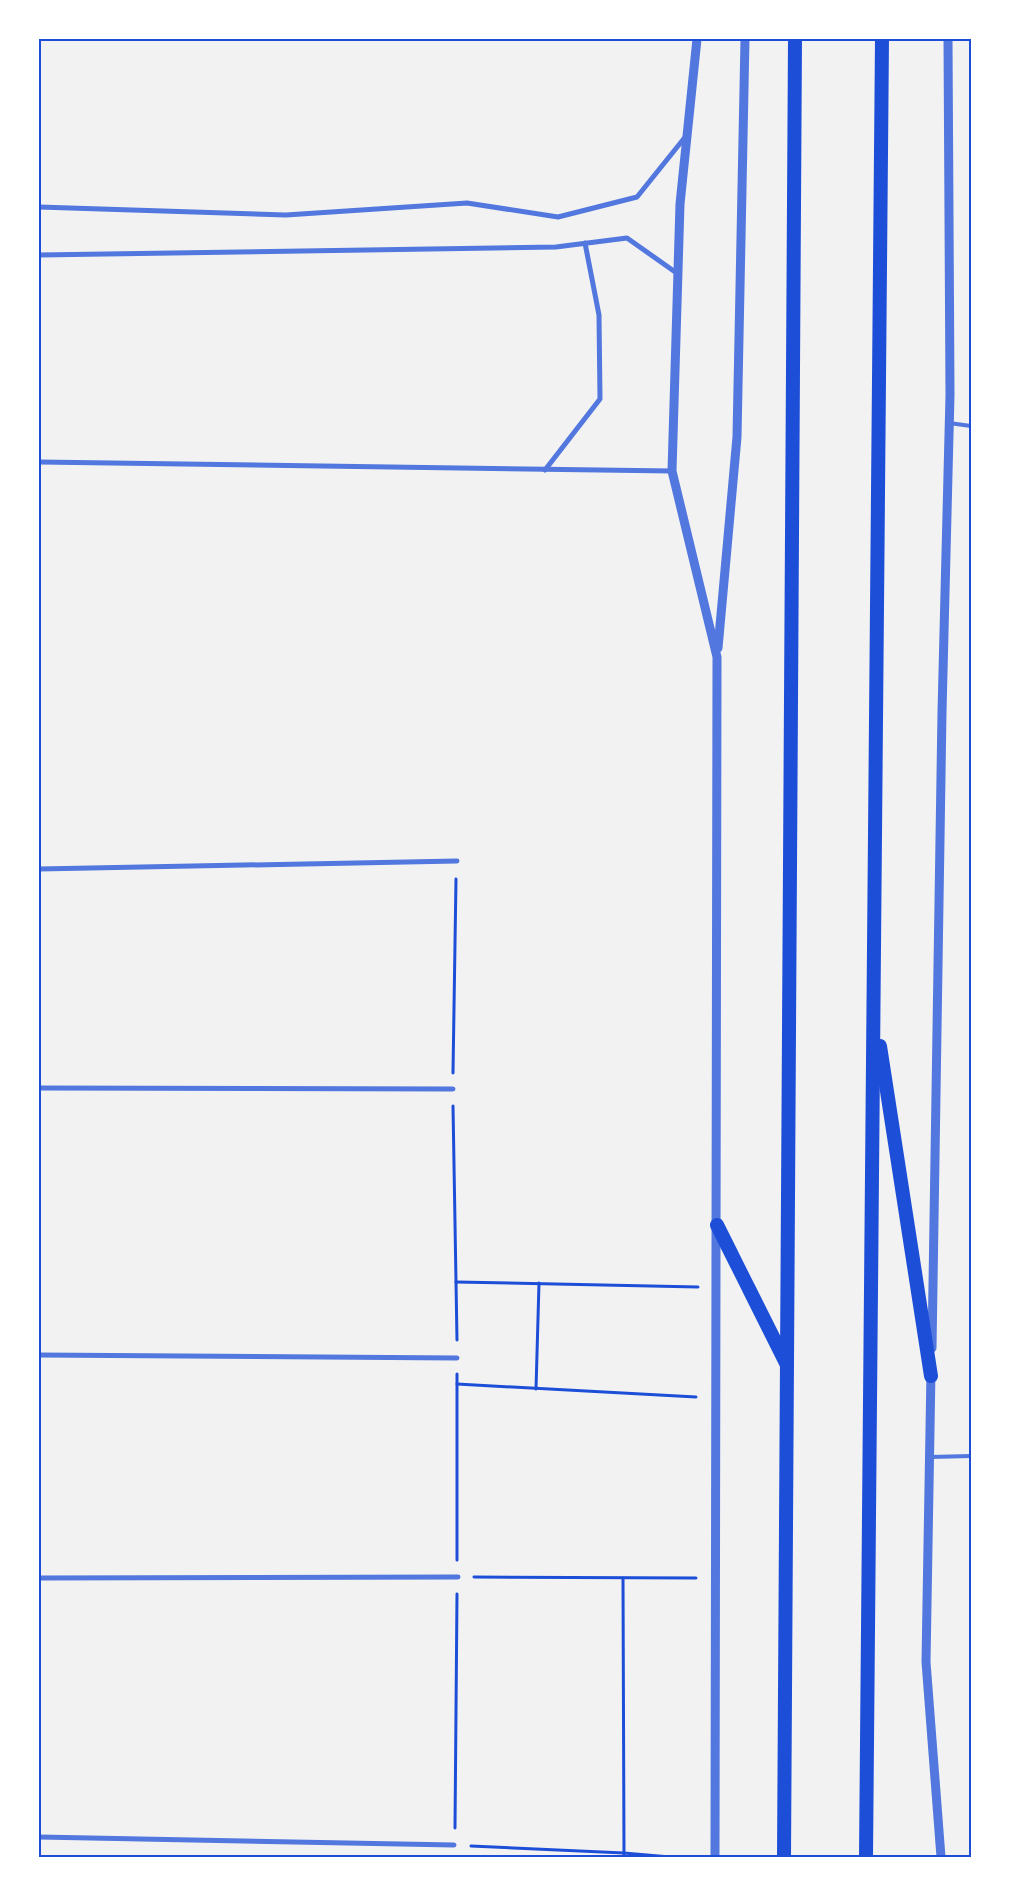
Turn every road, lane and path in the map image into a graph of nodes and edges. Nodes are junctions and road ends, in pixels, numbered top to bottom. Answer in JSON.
{"nodes":[{"id":1,"x":696,"y":39,"type":"edge"},
{"id":2,"x":744,"y":39,"type":"edge"},
{"id":3,"x":795,"y":39,"type":"edge"},
{"id":4,"x":882,"y":39,"type":"edge"},
{"id":5,"x":948,"y":39,"type":"edge"},
{"id":6,"x":687,"y":136,"type":"junction"},
{"id":7,"x":39,"y":207,"type":"edge"},
{"id":8,"x":585,"y":243,"type":"junction"},
{"id":9,"x":39,"y":255,"type":"edge"},
{"id":10,"x":678,"y":274,"type":"junction"},
{"id":11,"x":949,"y":423,"type":"junction"},
{"id":12,"x":971,"y":426,"type":"edge"},
{"id":13,"x":39,"y":462,"type":"edge"},
{"id":14,"x":545,"y":470,"type":"junction"},
{"id":15,"x":672,"y":471,"type":"junction"},
{"id":16,"x":717,"y":656,"type":"junction"},
{"id":17,"x":457,"y":861,"type":"dead end"},
{"id":18,"x":39,"y":869,"type":"edge"},
{"id":19,"x":873,"y":1004,"type":"junction"},
{"id":20,"x":39,"y":1088,"type":"edge"},
{"id":21,"x":453,"y":1089,"type":"dead end"},
{"id":22,"x":717,"y":1225,"type":"junction"},
{"id":23,"x":456,"y":1282,"type":"dead end"},
{"id":24,"x":540,"y":1283,"type":"junction"},
{"id":25,"x":717,"y":1287,"type":"junction"},
{"id":26,"x":39,"y":1355,"type":"edge"},
{"id":27,"x":457,"y":1358,"type":"dead end"},
{"id":28,"x":788,"y":1368,"type":"junction"},
{"id":29,"x":931,"y":1376,"type":"junction"},
{"id":30,"x":457,"y":1384,"type":"dead end"},
{"id":31,"x":536,"y":1389,"type":"junction"},
{"id":32,"x":716,"y":1399,"type":"junction"},
{"id":33,"x":971,"y":1456,"type":"edge"},
{"id":34,"x":930,"y":1457,"type":"junction"},
{"id":35,"x":458,"y":1576,"type":"joint"},
{"id":36,"x":39,"y":1578,"type":"edge"},
{"id":37,"x":623,"y":1578,"type":"junction"},
{"id":38,"x":716,"y":1578,"type":"junction"},
{"id":39,"x":39,"y":1837,"type":"edge"},
{"id":40,"x":454,"y":1845,"type":"joint"},
{"id":41,"x":624,"y":1855,"type":"edge"},
{"id":42,"x":670,"y":1857,"type":"edge"},
{"id":43,"x":715,"y":1857,"type":"edge"},
{"id":44,"x":784,"y":1857,"type":"edge"},
{"id":45,"x":866,"y":1857,"type":"edge"},
{"id":46,"x":940,"y":1857,"type":"edge"}],
"edges":[{"from":1,"to":6,"type":"street"},
{"from":2,"to":16,"type":"street"},
{"from":3,"to":28,"type":"highway"},
{"from":4,"to":19,"type":"highway"},
{"from":5,"to":11,"type":"street"},
{"from":6,"to":7,"type":"street"},
{"from":6,"to":10,"type":"street"},
{"from":8,"to":9,"type":"street"},
{"from":8,"to":10,"type":"street"},
{"from":8,"to":14,"type":"street"},
{"from":10,"to":15,"type":"street"},
{"from":11,"to":12,"type":"lane"},
{"from":11,"to":29,"type":"street"},
{"from":13,"to":14,"type":"street"},
{"from":14,"to":15,"type":"street"},
{"from":15,"to":16,"type":"street"},
{"from":16,"to":22,"type":"street"},
{"from":17,"to":18,"type":"street"},
{"from":19,"to":29,"type":"highway"},
{"from":19,"to":45,"type":"highway"},
{"from":20,"to":21,"type":"street"},
{"from":22,"to":25,"type":"street"},
{"from":22,"to":28,"type":"highway"},
{"from":23,"to":24,"type":"path"},
{"from":24,"to":25,"type":"path"},
{"from":24,"to":31,"type":"path"},
{"from":25,"to":32,"type":"street"},
{"from":26,"to":27,"type":"street"},
{"from":28,"to":44,"type":"highway"},
{"from":29,"to":34,"type":"street"},
{"from":30,"to":31,"type":"path"},
{"from":31,"to":32,"type":"path"},
{"from":32,"to":38,"type":"street"},
{"from":33,"to":34,"type":"lane"},
{"from":34,"to":46,"type":"street"},
{"from":35,"to":36,"type":"street"},
{"from":35,"to":37,"type":"path"},
{"from":37,"to":38,"type":"path"},
{"from":37,"to":41,"type":"path"},
{"from":38,"to":43,"type":"street"},
{"from":39,"to":40,"type":"street"},
{"from":40,"to":41,"type":"path"},
{"from":41,"to":42,"type":"path"}]}
